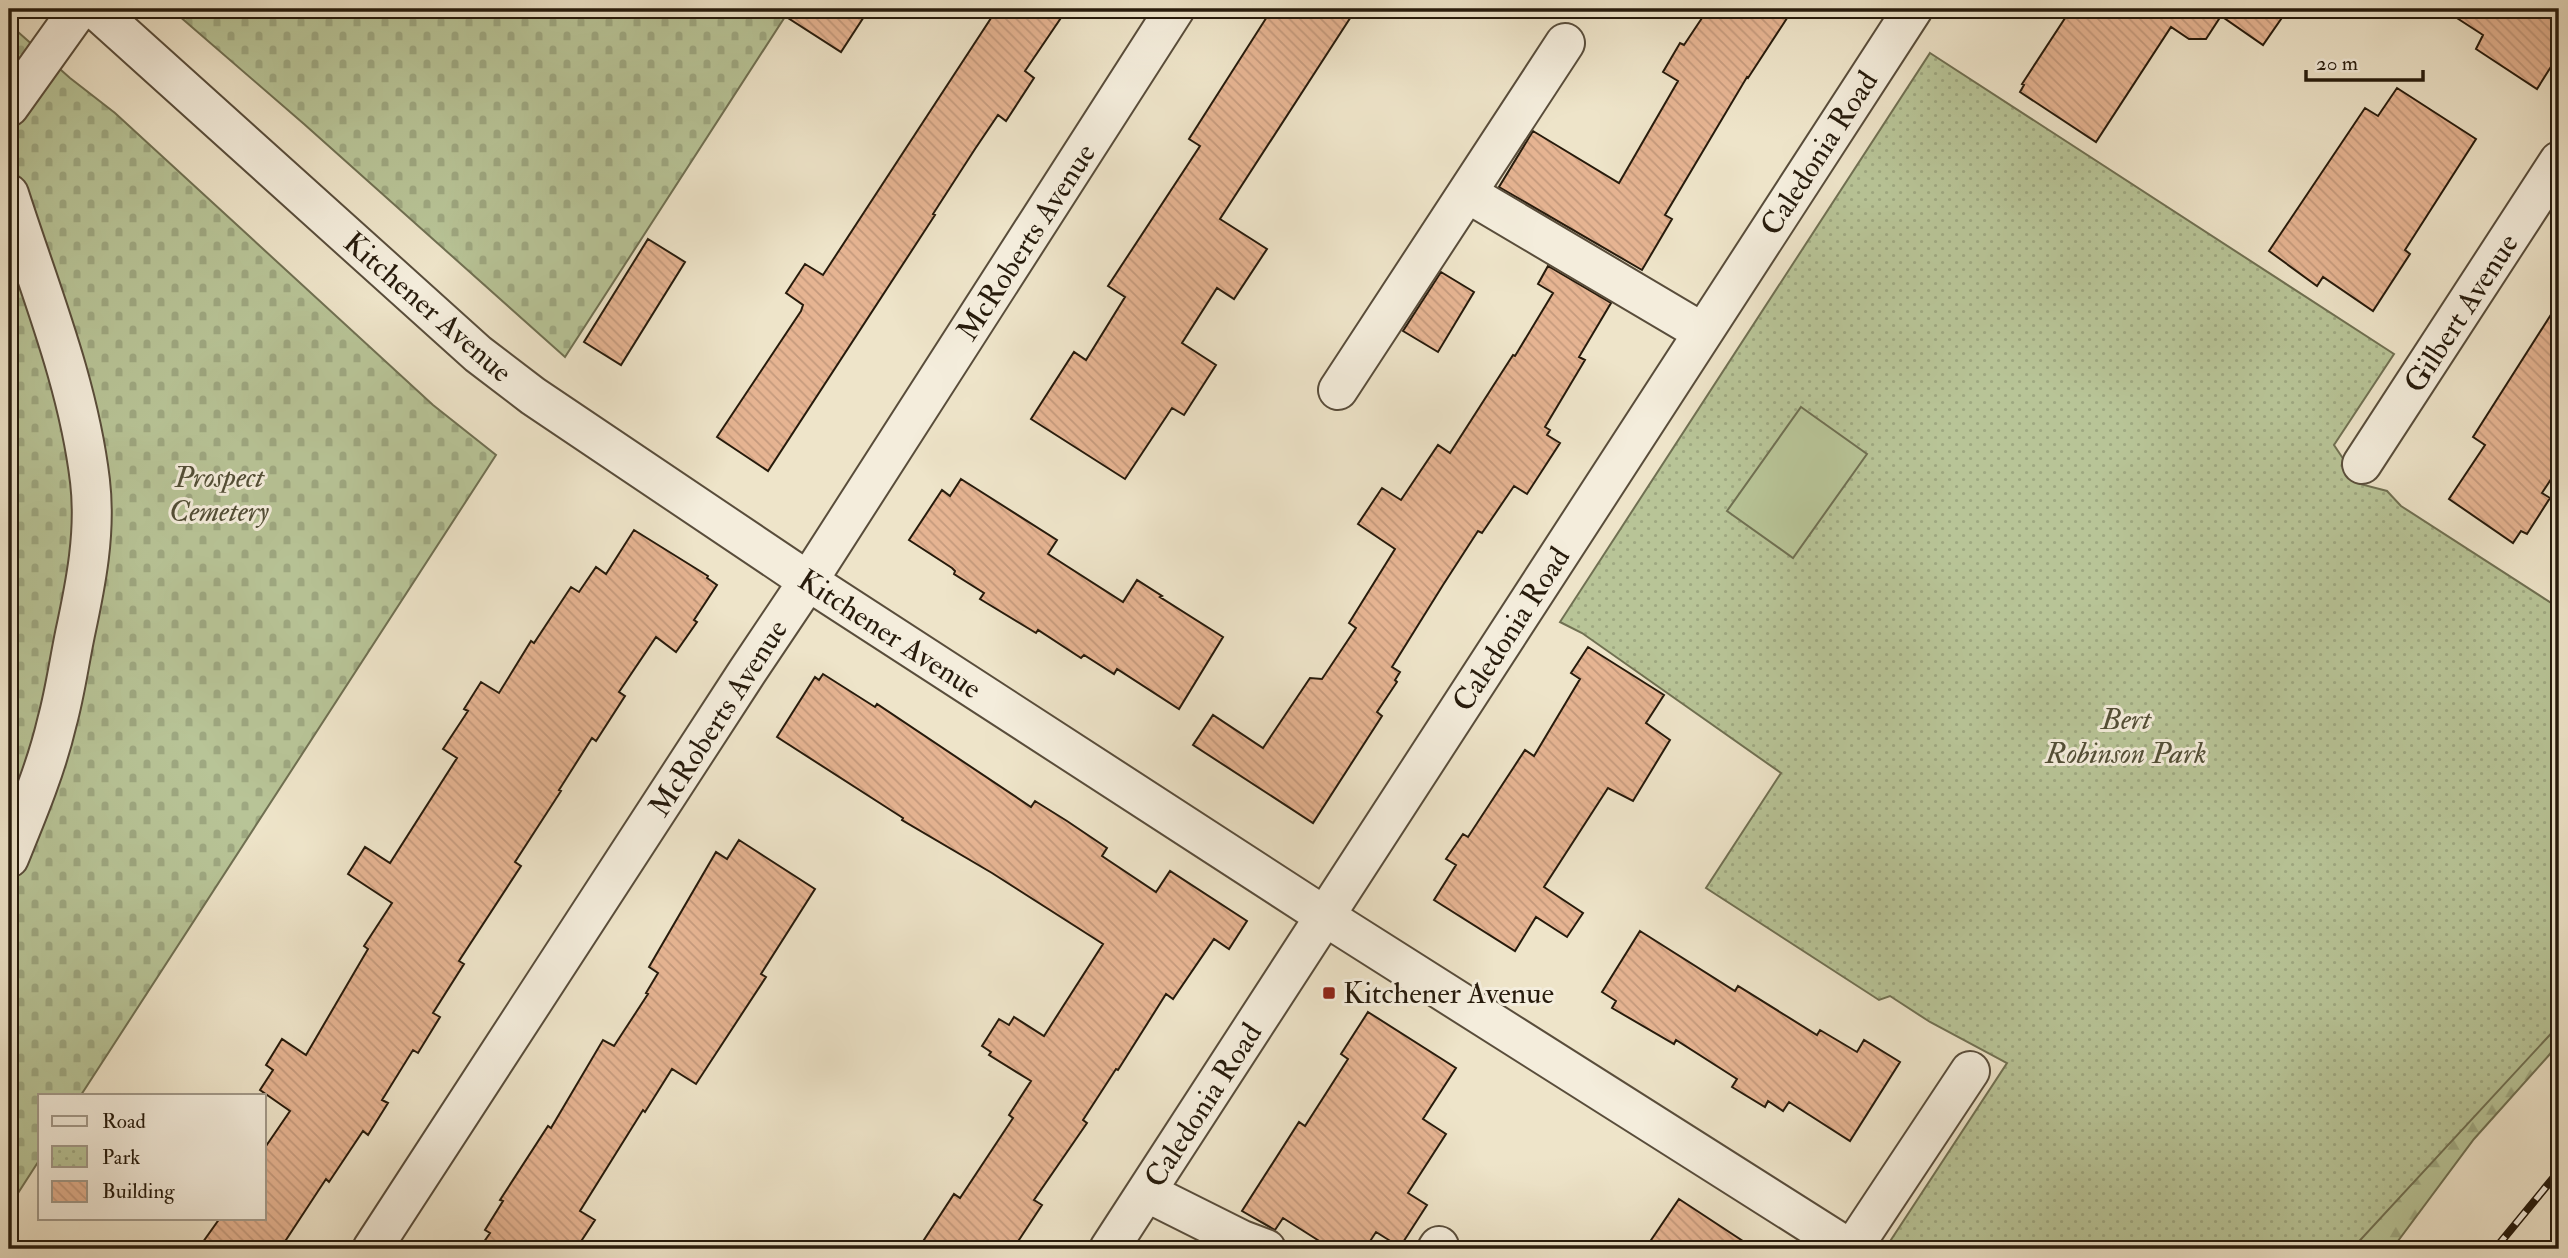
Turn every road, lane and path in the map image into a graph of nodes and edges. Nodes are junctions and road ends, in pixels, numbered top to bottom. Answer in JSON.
{"nodes":[{"id":1,"x":79,"y":9,"type":"edge"},
{"id":2,"x":94,"y":9,"type":"edge"},
{"id":3,"x":1175,"y":9,"type":"edge"},
{"id":4,"x":1913,"y":9,"type":"edge"},
{"id":5,"x":1565,"y":43,"type":"dead end"},
{"id":6,"x":9,"y":107,"type":"edge"},
{"id":7,"x":2559,"y":161,"type":"edge"},
{"id":8,"x":1467,"y":193,"type":"junction"},
{"id":9,"x":9,"y":194,"type":"edge"},
{"id":10,"x":1703,"y":332,"type":"junction"},
{"id":11,"x":1338,"y":390,"type":"dead end"},
{"id":12,"x":2362,"y":464,"type":"dead end"},
{"id":13,"x":808,"y":581,"type":"junction"},
{"id":14,"x":9,"y":858,"type":"edge"},
{"id":15,"x":1326,"y":917,"type":"junction"},
{"id":16,"x":1970,"y":1071,"type":"dead end"},
{"id":17,"x":1146,"y":1192,"type":"junction"},
{"id":18,"x":1251,"y":1246,"type":"edge"},
{"id":19,"x":372,"y":1249,"type":"edge"},
{"id":20,"x":1109,"y":1249,"type":"edge"},
{"id":21,"x":1851,"y":1249,"type":"edge"}],
"edges":[{"from":1,"to":6,"type":"street"},
{"from":2,"to":13,"type":"street","name":"Kitchener Avenue"},
{"from":3,"to":13,"type":"street","name":"McRoberts Avenue"},
{"from":4,"to":10,"type":"street","name":"Caledonia Road"},
{"from":5,"to":8,"type":"street"},
{"from":7,"to":12,"type":"street","name":"Gilbert Avenue"},
{"from":8,"to":10,"type":"street"},
{"from":8,"to":11,"type":"street"},
{"from":9,"to":14,"type":"street"},
{"from":10,"to":15,"type":"street","name":"Caledonia Road"},
{"from":13,"to":15,"type":"street","name":"Kitchener Avenue"},
{"from":13,"to":19,"type":"street","name":"McRoberts Avenue"},
{"from":15,"to":17,"type":"street","name":"Caledonia Road"},
{"from":15,"to":21,"type":"street","name":"Kitchener Avenue"},
{"from":16,"to":21,"type":"street"},
{"from":17,"to":18,"type":"street"},
{"from":17,"to":20,"type":"street","name":"Caledonia Road"}]}
